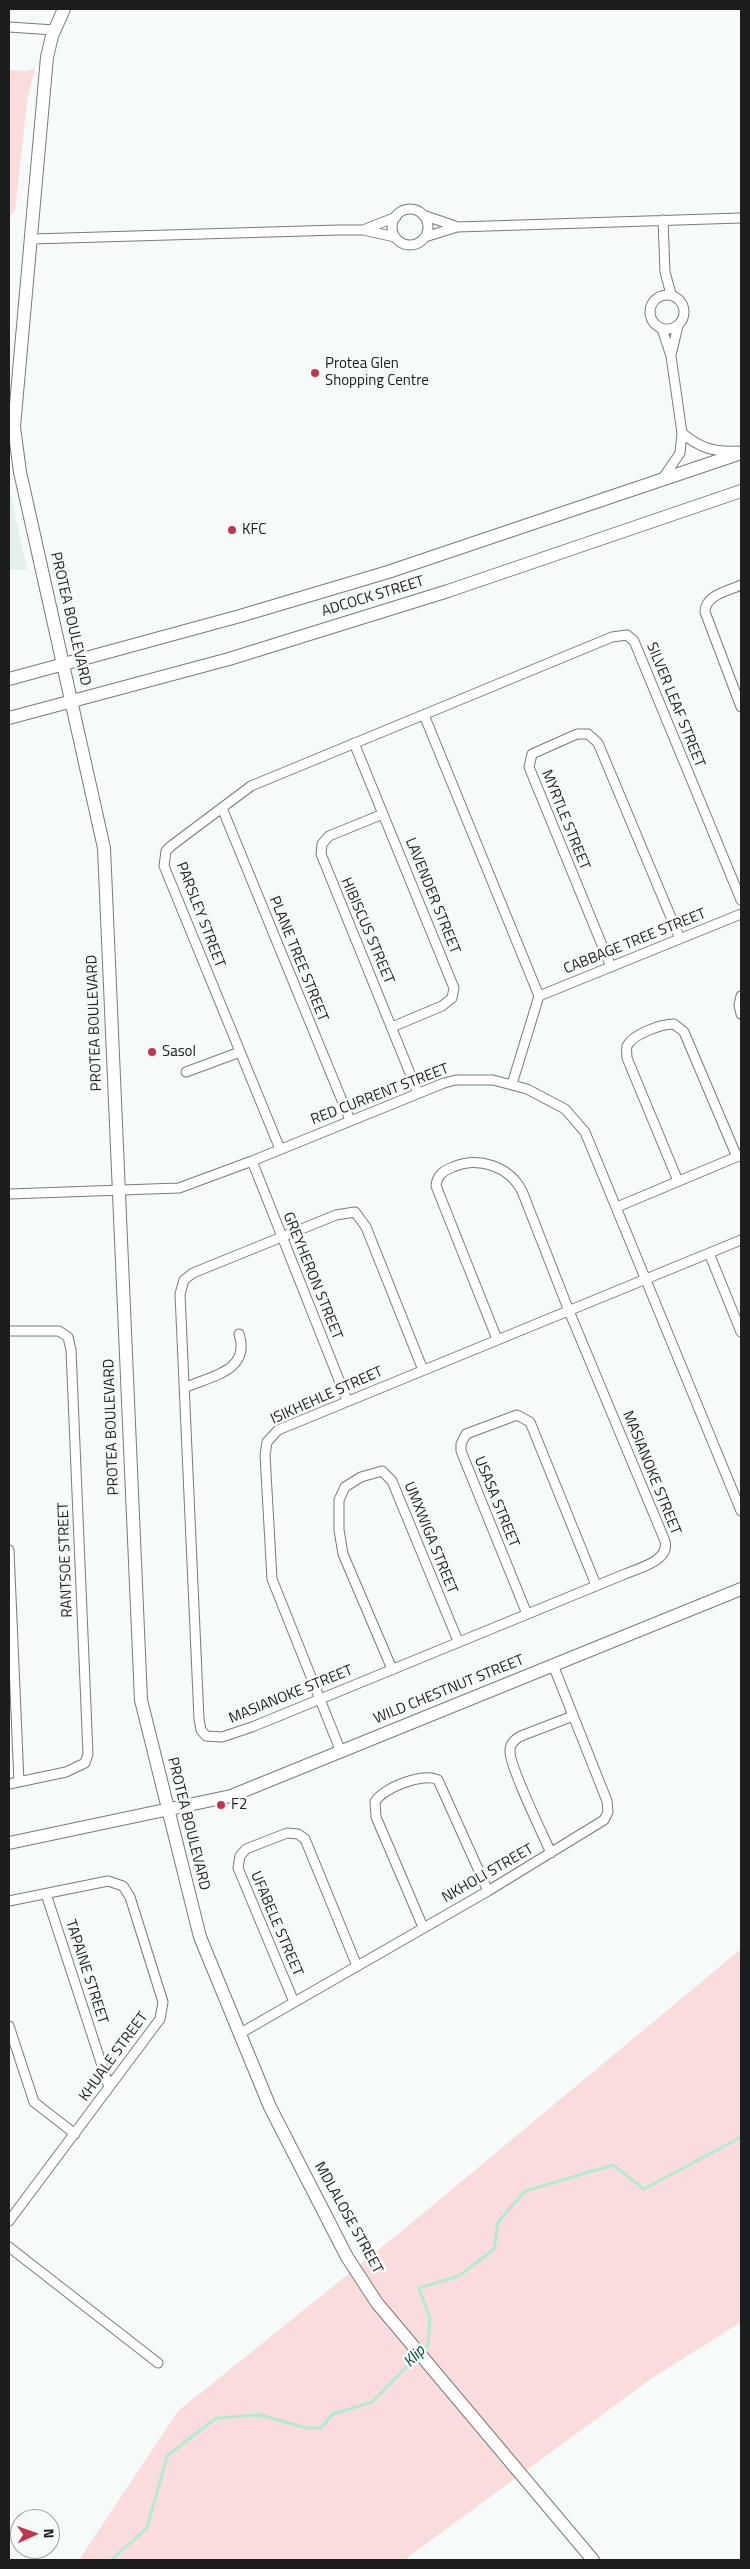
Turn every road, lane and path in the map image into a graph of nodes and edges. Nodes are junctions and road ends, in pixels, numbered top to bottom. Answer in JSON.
{"nodes":[{"id":1,"x":64,"y":9,"type":"edge"},
{"id":2,"x":9,"y":27,"type":"edge"},
{"id":3,"x":54,"y":30,"type":"junction"},
{"id":4,"x":423,"y":215,"type":"junction"},
{"id":5,"x":396,"y":217,"type":"junction"},
{"id":6,"x":741,"y":218,"type":"edge"},
{"id":7,"x":664,"y":220,"type":"junction"},
{"id":8,"x":457,"y":227,"type":"junction"},
{"id":9,"x":363,"y":230,"type":"junction"},
{"id":10,"x":395,"y":237,"type":"junction"},
{"id":11,"x":424,"y":237,"type":"junction"},
{"id":12,"x":32,"y":239,"type":"junction"},
{"id":13,"x":665,"y":272,"type":"junction"},
{"id":14,"x":671,"y":294,"type":"junction"},
{"id":15,"x":659,"y":296,"type":"junction"},
{"id":16,"x":678,"y":326,"type":"junction"},
{"id":17,"x":662,"y":329,"type":"junction"},
{"id":18,"x":671,"y":356,"type":"junction"},
{"id":19,"x":682,"y":433,"type":"junction"},
{"id":20,"x":12,"y":441,"type":"edge"},
{"id":21,"x":741,"y":452,"type":"edge"},
{"id":22,"x":660,"y":482,"type":"junction"},
{"id":23,"x":741,"y":491,"type":"edge"},
{"id":24,"x":741,"y":585,"type":"edge"},
{"id":25,"x":65,"y":665,"type":"junction"},
{"id":26,"x":9,"y":679,"type":"edge"},
{"id":27,"x":73,"y":702,"type":"junction"},
{"id":28,"x":741,"y":707,"type":"edge"},
{"id":29,"x":427,"y":713,"type":"junction"},
{"id":30,"x":9,"y":718,"type":"edge"},
{"id":31,"x":354,"y":743,"type":"junction"},
{"id":32,"x":222,"y":808,"type":"junction"},
{"id":33,"x":383,"y":814,"type":"junction"},
{"id":34,"x":741,"y":900,"type":"edge"},
{"id":35,"x":741,"y":914,"type":"edge"},
{"id":36,"x":680,"y":939,"type":"junction"},
{"id":37,"x":611,"y":967,"type":"junction"},
{"id":38,"x":539,"y":996,"type":"junction"},
{"id":39,"x":741,"y":996,"type":"edge"},
{"id":40,"x":741,"y":1014,"type":"edge"},
{"id":41,"x":392,"y":1027,"type":"junction"},
{"id":42,"x":240,"y":1052,"type":"junction"},
{"id":43,"x":186,"y":1072,"type":"dead end"},
{"id":44,"x":512,"y":1084,"type":"junction"},
{"id":45,"x":418,"y":1093,"type":"junction"},
{"id":46,"x":350,"y":1120,"type":"junction"},
{"id":47,"x":280,"y":1149,"type":"junction"},
{"id":48,"x":739,"y":1156,"type":"edge"},
{"id":49,"x":252,"y":1161,"type":"junction"},
{"id":50,"x":678,"y":1181,"type":"junction"},
{"id":51,"x":119,"y":1191,"type":"junction"},
{"id":52,"x":9,"y":1194,"type":"edge"},
{"id":53,"x":617,"y":1207,"type":"junction"},
{"id":54,"x":281,"y":1238,"type":"junction"},
{"id":55,"x":741,"y":1240,"type":"edge"},
{"id":56,"x":709,"y":1253,"type":"junction"},
{"id":57,"x":645,"y":1279,"type":"junction"},
{"id":58,"x":569,"y":1311,"type":"junction"},
{"id":59,"x":9,"y":1331,"type":"edge"},
{"id":60,"x":741,"y":1332,"type":"edge"},
{"id":61,"x":239,"y":1334,"type":"dead end"},
{"id":62,"x":497,"y":1339,"type":"junction"},
{"id":63,"x":423,"y":1370,"type":"junction"},
{"id":64,"x":184,"y":1388,"type":"junction"},
{"id":65,"x":348,"y":1400,"type":"junction"},
{"id":66,"x":741,"y":1511,"type":"edge"},
{"id":67,"x":9,"y":1550,"type":"edge"},
{"id":68,"x":596,"y":1585,"type":"junction"},
{"id":69,"x":741,"y":1589,"type":"edge"},
{"id":70,"x":527,"y":1614,"type":"junction"},
{"id":71,"x":458,"y":1642,"type":"junction"},
{"id":72,"x":553,"y":1665,"type":"junction"},
{"id":73,"x":392,"y":1669,"type":"junction"},
{"id":74,"x":320,"y":1698,"type":"junction"},
{"id":75,"x":573,"y":1716,"type":"junction"},
{"id":76,"x":341,"y":1752,"type":"junction"},
{"id":77,"x":19,"y":1782,"type":"junction"},
{"id":78,"x":9,"y":1784,"type":"edge"},
{"id":79,"x":166,"y":1810,"type":"junction"},
{"id":80,"x":9,"y":1843,"type":"edge"},
{"id":81,"x":551,"y":1854,"type":"junction"},
{"id":82,"x":488,"y":1891,"type":"junction"},
{"id":83,"x":46,"y":1894,"type":"junction"},
{"id":84,"x":9,"y":1901,"type":"edge"},
{"id":85,"x":422,"y":1927,"type":"junction"},
{"id":86,"x":357,"y":1966,"type":"junction"},
{"id":87,"x":294,"y":2002,"type":"junction"},
{"id":88,"x":9,"y":2026,"type":"edge"},
{"id":89,"x":240,"y":2034,"type":"junction"},
{"id":90,"x":109,"y":2087,"type":"junction"},
{"id":91,"x":75,"y":2134,"type":"junction"},
{"id":92,"x":9,"y":2221,"type":"edge"},
{"id":93,"x":9,"y":2247,"type":"edge"},
{"id":94,"x":158,"y":2363,"type":"dead end"},
{"id":95,"x":593,"y":2560,"type":"edge"}],
"edges":[{"from":1,"to":3,"type":"street","name":"PROTEA BOULEVARD"},
{"from":2,"to":3,"type":"street"},
{"from":3,"to":12,"type":"street","name":"PROTEA BOULEVARD"},
{"from":4,"to":5,"type":"street"},
{"from":4,"to":8,"type":"street"},
{"from":4,"to":11,"type":"street"},
{"from":5,"to":9,"type":"street"},
{"from":5,"to":10,"type":"street"},
{"from":6,"to":7,"type":"street"},
{"from":7,"to":8,"type":"street"},
{"from":7,"to":13,"type":"street"},
{"from":8,"to":11,"type":"street"},
{"from":9,"to":10,"type":"street"},
{"from":9,"to":12,"type":"street"},
{"from":10,"to":11,"type":"street"},
{"from":12,"to":20,"type":"street","name":"PROTEA BOULEVARD"},
{"from":13,"to":14,"type":"street"},
{"from":13,"to":15,"type":"street"},
{"from":14,"to":15,"type":"street"},
{"from":14,"to":16,"type":"street"},
{"from":15,"to":17,"type":"street"},
{"from":16,"to":17,"type":"street"},
{"from":16,"to":18,"type":"street"},
{"from":17,"to":18,"type":"street"},
{"from":18,"to":19,"type":"street"},
{"from":19,"to":21,"type":"street"},
{"from":19,"to":22,"type":"street"},
{"from":20,"to":25,"type":"street","name":"PROTEA BOULEVARD"},
{"from":21,"to":22,"type":"street","name":"ADCOCK STREET"},
{"from":22,"to":25,"type":"street","name":"ADCOCK STREET"},
{"from":23,"to":27,"type":"street","name":"ADCOCK STREET"},
{"from":24,"to":28,"type":"street"},
{"from":25,"to":26,"type":"street","name":"ADCOCK STREET"},
{"from":25,"to":27,"type":"street","name":"PROTEA BOULEVARD"},
{"from":27,"to":30,"type":"street","name":"ADCOCK STREET"},
{"from":27,"to":51,"type":"street","name":"PROTEA BOULEVARD"},
{"from":29,"to":31,"type":"street","name":"PARSLEY STREET"},
{"from":29,"to":34,"type":"street","name":"SILVER LEAF STREET"},
{"from":29,"to":38,"type":"street"},
{"from":31,"to":32,"type":"street","name":"PARSLEY STREET"},
{"from":31,"to":33,"type":"street","name":"LAVENDER STREET"},
{"from":32,"to":42,"type":"street","name":"PARSLEY STREET"},
{"from":32,"to":46,"type":"street","name":"PLANE TREE STREET"},
{"from":33,"to":41,"type":"street","name":"LAVENDER STREET"},
{"from":33,"to":41,"type":"street","name":"HIBISCUS STREET"},
{"from":35,"to":36,"type":"street","name":"CABBAGE TREE STREET"},
{"from":36,"to":37,"type":"street","name":"CABBAGE TREE STREET"},
{"from":36,"to":37,"type":"street","name":"MYRTLE STREET"},
{"from":37,"to":38,"type":"street","name":"CABBAGE TREE STREET"},
{"from":38,"to":44,"type":"street"},
{"from":39,"to":40,"type":"street"},
{"from":41,"to":45,"type":"street","name":"HIBISCUS STREET"},
{"from":42,"to":43,"type":"street"},
{"from":42,"to":47,"type":"street","name":"PARSLEY STREET"},
{"from":44,"to":45,"type":"street","name":"RED CURRENT STREET"},
{"from":44,"to":53,"type":"street","name":"RED CURRENT STREET"},
{"from":45,"to":46,"type":"street","name":"RED CURRENT STREET"},
{"from":46,"to":47,"type":"street","name":"RED CURRENT STREET"},
{"from":47,"to":49,"type":"street","name":"RED CURRENT STREET"},
{"from":48,"to":50,"type":"street"},
{"from":48,"to":50,"type":"street"},
{"from":49,"to":51,"type":"street","name":"RED CURRENT STREET"},
{"from":49,"to":54,"type":"street","name":"GREYHERON STREET"},
{"from":50,"to":53,"type":"street"},
{"from":51,"to":52,"type":"street","name":"RED CURRENT STREET"},
{"from":51,"to":79,"type":"street","name":"PROTEA BOULEVARD"},
{"from":53,"to":57,"type":"street","name":"RED CURRENT STREET"},
{"from":54,"to":63,"type":"street"},
{"from":54,"to":64,"type":"street","name":"MASIANOKE STREET"},
{"from":54,"to":65,"type":"street","name":"GREYHERON STREET"},
{"from":55,"to":56,"type":"street","name":"ISIKHEHLE STREET"},
{"from":56,"to":57,"type":"street","name":"ISIKHEHLE STREET"},
{"from":56,"to":60,"type":"street"},
{"from":57,"to":58,"type":"street","name":"ISIKHEHLE STREET"},
{"from":57,"to":66,"type":"street","name":"RED CURRENT STREET"},
{"from":58,"to":62,"type":"street","name":"ISIKHEHLE STREET"},
{"from":58,"to":62,"type":"street"},
{"from":58,"to":68,"type":"street","name":"MASIANOKE STREET"},
{"from":59,"to":77,"type":"street","name":"RANTSOE STREET"},
{"from":61,"to":64,"type":"street"},
{"from":62,"to":63,"type":"street","name":"ISIKHEHLE STREET"},
{"from":63,"to":65,"type":"street","name":"ISIKHEHLE STREET"},
{"from":64,"to":74,"type":"street","name":"MASIANOKE STREET"},
{"from":65,"to":74,"type":"street","name":"ISIKHEHLE STREET"},
{"from":67,"to":77,"type":"street"},
{"from":68,"to":70,"type":"street","name":"MASIANOKE STREET"},
{"from":68,"to":70,"type":"street","name":"USASA STREET"},
{"from":69,"to":72,"type":"street","name":"WILD CHESTNUT STREET"},
{"from":70,"to":71,"type":"street","name":"MASIANOKE STREET"},
{"from":71,"to":73,"type":"street","name":"MASIANOKE STREET"},
{"from":71,"to":73,"type":"street","name":"UMXWIGA STREET"},
{"from":72,"to":75,"type":"street","name":"NKHOLI STREET"},
{"from":72,"to":76,"type":"street","name":"WILD CHESTNUT STREET"},
{"from":73,"to":74,"type":"street","name":"MASIANOKE STREET"},
{"from":74,"to":76,"type":"street","name":"ISIKHEHLE STREET"},
{"from":75,"to":81,"type":"street","name":"NKHOLI STREET"},
{"from":75,"to":81,"type":"street"},
{"from":76,"to":79,"type":"street","name":"WILD CHESTNUT STREET"},
{"from":77,"to":78,"type":"street","name":"RANTSOE STREET"},
{"from":79,"to":80,"type":"street","name":"WILD CHESTNUT STREET"},
{"from":79,"to":89,"type":"street","name":"PROTEA BOULEVARD"},
{"from":81,"to":82,"type":"street","name":"NKHOLI STREET"},
{"from":82,"to":85,"type":"street","name":"NKHOLI STREET"},
{"from":82,"to":85,"type":"street"},
{"from":83,"to":84,"type":"street","name":"KHUALE STREET"},
{"from":83,"to":90,"type":"street","name":"TAPAINE STREET"},
{"from":83,"to":90,"type":"street","name":"KHUALE STREET"},
{"from":85,"to":86,"type":"street","name":"NKHOLI STREET"},
{"from":86,"to":87,"type":"street","name":"NKHOLI STREET"},
{"from":86,"to":87,"type":"street","name":"UFABELE STREET"},
{"from":87,"to":89,"type":"street","name":"NKHOLI STREET"},
{"from":88,"to":91,"type":"street"},
{"from":89,"to":95,"type":"street","name":"MDLALOSE STREET"},
{"from":90,"to":91,"type":"street","name":"KHUALE STREET"},
{"from":91,"to":92,"type":"street","name":"KHUALE STREET"},
{"from":93,"to":94,"type":"street"}]}
